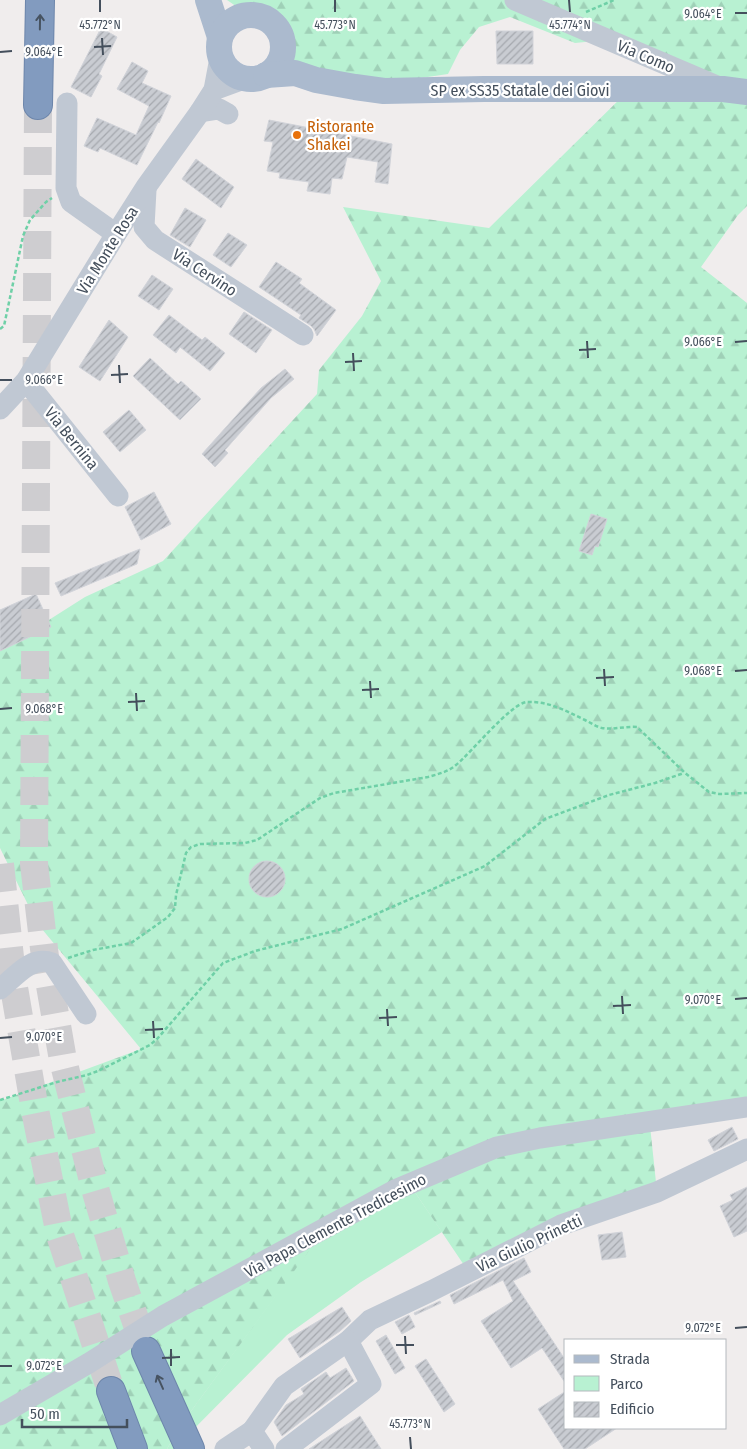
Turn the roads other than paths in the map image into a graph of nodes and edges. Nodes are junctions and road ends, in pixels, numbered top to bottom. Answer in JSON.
{"nodes":[{"id":1,"x":40,"y":0,"type":"edge"},
{"id":2,"x":210,"y":0,"type":"edge"},
{"id":3,"x":514,"y":0,"type":"edge"},
{"id":4,"x":240,"y":16,"type":"junction"},
{"id":5,"x":220,"y":47,"type":"junction"},
{"id":6,"x":283,"y":48,"type":"junction"},
{"id":7,"x":295,"y":73,"type":"junction"},
{"id":8,"x":255,"y":77,"type":"junction"},
{"id":9,"x":214,"y":90,"type":"junction"},
{"id":10,"x":735,"y":91,"type":"edge"},
{"id":11,"x":67,"y":103,"type":"dead end"},
{"id":12,"x":38,"y":105,"type":"tunnel mouth"},
{"id":13,"x":200,"y":112,"type":"junction"},
{"id":14,"x":228,"y":114,"type":"dead end"},
{"id":15,"x":146,"y":187,"type":"junction"},
{"id":16,"x":116,"y":234,"type":"junction"},
{"id":17,"x":303,"y":334,"type":"dead end"},
{"id":18,"x":26,"y":381,"type":"junction"},
{"id":19,"x":0,"y":409,"type":"edge"},
{"id":20,"x":118,"y":496,"type":"dead end"},
{"id":21,"x":0,"y":990,"type":"edge"},
{"id":22,"x":86,"y":1014,"type":"dead end"},
{"id":23,"x":747,"y":1108,"type":"edge"},
{"id":24,"x":747,"y":1149,"type":"edge"},
{"id":25,"x":348,"y":1341,"type":"junction"},
{"id":26,"x":146,"y":1351,"type":"tunnel mouth"},
{"id":27,"x":111,"y":1391,"type":"tunnel mouth"},
{"id":28,"x":0,"y":1415,"type":"edge"},
{"id":29,"x":252,"y":1431,"type":"junction"},
{"id":30,"x":134,"y":1449,"type":"edge"},
{"id":31,"x":190,"y":1449,"type":"edge"},
{"id":32,"x":225,"y":1449,"type":"edge"},
{"id":33,"x":264,"y":1449,"type":"edge"},
{"id":34,"x":286,"y":1449,"type":"edge"}],
"edges":[{"from":12,"to":1,"type":"highway","one_way":true},
{"from":2,"to":4,"type":"main road"},
{"from":2,"to":5,"type":"main road"},
{"from":3,"to":10,"type":"street","name":"Via Como"},
{"from":4,"to":5,"type":"main road"},
{"from":4,"to":6,"type":"main road"},
{"from":5,"to":8,"type":"main road"},
{"from":5,"to":9,"type":"street","name":"Via Monte Rosa"},
{"from":6,"to":7,"type":"main road"},
{"from":6,"to":8,"type":"main road"},
{"from":7,"to":8,"type":"main road","name":"SP ex SS35 Statale dei Giovi"},
{"from":7,"to":10,"type":"main road","name":"SP ex SS35 Statale dei Giovi"},
{"from":8,"to":9,"type":"street"},
{"from":9,"to":13,"type":"street","name":"Via Monte Rosa"},
{"from":11,"to":16,"type":"street"},
{"from":13,"to":14,"type":"street"},
{"from":13,"to":15,"type":"street","name":"Via Monte Rosa"},
{"from":15,"to":16,"type":"street","name":"Via Monte Rosa"},
{"from":15,"to":17,"type":"street","name":"Via Cervino"},
{"from":16,"to":18,"type":"street","name":"Via Monte Rosa"},
{"from":18,"to":19,"type":"street","name":"Via Monte Rosa"},
{"from":18,"to":20,"type":"street","name":"Via Bernina"},
{"from":21,"to":22,"type":"street"},
{"from":23,"to":28,"type":"street","name":"Via Papa Clemente Tredicesimo"},
{"from":24,"to":25,"type":"street","name":"Via Giulio Prinetti"},
{"from":25,"to":29,"type":"street","name":"Via Giulio Prinetti"},
{"from":25,"to":34,"type":"street"},
{"from":31,"to":26,"type":"highway","one_way":true},
{"from":27,"to":30,"type":"highway"},
{"from":29,"to":32,"type":"street"},
{"from":29,"to":33,"type":"street"}]}
